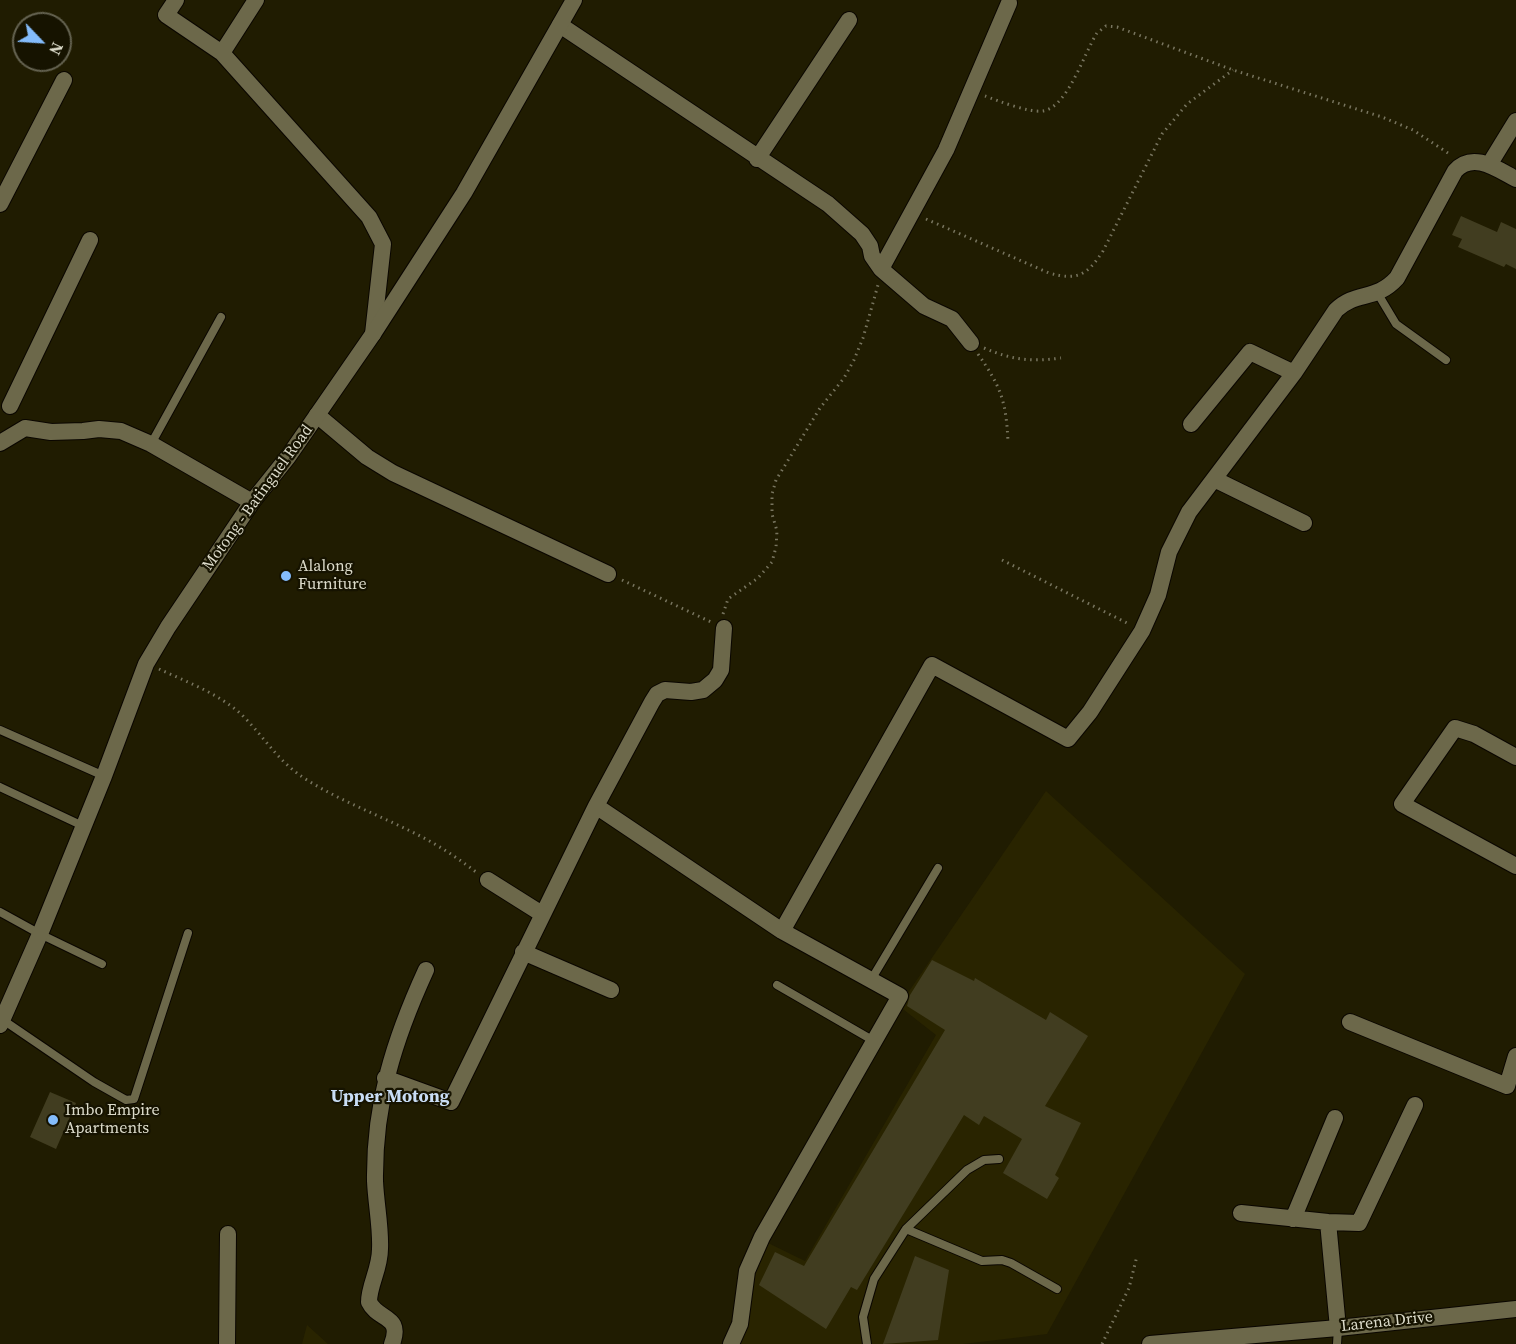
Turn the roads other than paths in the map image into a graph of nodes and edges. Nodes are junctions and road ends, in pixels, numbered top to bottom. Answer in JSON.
{"nodes":[{"id":1,"x":176,"y":0,"type":"edge"},
{"id":2,"x":256,"y":0,"type":"edge"},
{"id":3,"x":574,"y":0,"type":"edge"},
{"id":4,"x":1009,"y":3,"type":"dead end"},
{"id":5,"x":849,"y":20,"type":"dead end"},
{"id":6,"x":560,"y":25,"type":"junction"},
{"id":7,"x":222,"y":53,"type":"junction"},
{"id":8,"x":64,"y":80,"type":"dead end"},
{"id":9,"x":1516,"y":121,"type":"edge"},
{"id":10,"x":757,"y":159,"type":"junction"},
{"id":11,"x":1489,"y":165,"type":"junction"},
{"id":12,"x":1516,"y":179,"type":"edge"},
{"id":13,"x":0,"y":204,"type":"edge"},
{"id":14,"x":90,"y":240,"type":"dead end"},
{"id":15,"x":881,"y":269,"type":"junction"},
{"id":16,"x":1378,"y":294,"type":"junction"},
{"id":17,"x":221,"y":317,"type":"dead end"},
{"id":18,"x":373,"y":334,"type":"junction"},
{"id":19,"x":971,"y":343,"type":"road end"},
{"id":20,"x":1446,"y":360,"type":"dead end"},
{"id":21,"x":1294,"y":373,"type":"junction"},
{"id":22,"x":5,"y":403,"type":"edge"},
{"id":23,"x":317,"y":415,"type":"junction"},
{"id":24,"x":1191,"y":424,"type":"dead end"},
{"id":25,"x":25,"y":428,"type":"junction"},
{"id":26,"x":0,"y":443,"type":"edge"},
{"id":27,"x":151,"y":444,"type":"junction"},
{"id":28,"x":1214,"y":479,"type":"junction"},
{"id":29,"x":252,"y":502,"type":"junction"},
{"id":30,"x":1304,"y":523,"type":"dead end"},
{"id":31,"x":608,"y":574,"type":"road end"},
{"id":32,"x":724,"y":628,"type":"road end"},
{"id":33,"x":0,"y":730,"type":"edge"},
{"id":34,"x":1516,"y":757,"type":"edge"},
{"id":35,"x":104,"y":776,"type":"junction"},
{"id":36,"x":0,"y":787,"type":"edge"},
{"id":37,"x":596,"y":806,"type":"junction"},
{"id":38,"x":83,"y":826,"type":"junction"},
{"id":39,"x":1516,"y":866,"type":"edge"},
{"id":40,"x":938,"y":868,"type":"dead end"},
{"id":41,"x":488,"y":880,"type":"road end"},
{"id":42,"x":0,"y":912,"type":"edge"},
{"id":43,"x":542,"y":914,"type":"junction"},
{"id":44,"x":782,"y":931,"type":"junction"},
{"id":45,"x":188,"y":933,"type":"dead end"},
{"id":46,"x":40,"y":934,"type":"junction"},
{"id":47,"x":523,"y":952,"type":"junction"},
{"id":48,"x":102,"y":964,"type":"dead end"},
{"id":49,"x":426,"y":970,"type":"dead end"},
{"id":50,"x":871,"y":980,"type":"junction"},
{"id":51,"x":777,"y":985,"type":"dead end"},
{"id":52,"x":611,"y":990,"type":"dead end"},
{"id":53,"x":2,"y":1022,"type":"edge"},
{"id":54,"x":1350,"y":1022,"type":"dead end"},
{"id":55,"x":874,"y":1041,"type":"junction"},
{"id":56,"x":1516,"y":1060,"type":"edge"},
{"id":57,"x":385,"y":1078,"type":"junction"},
{"id":58,"x":1415,"y":1105,"type":"dead end"},
{"id":59,"x":1335,"y":1118,"type":"dead end"},
{"id":60,"x":999,"y":1159,"type":"dead end"},
{"id":61,"x":1241,"y":1213,"type":"dead end"},
{"id":62,"x":1293,"y":1219,"type":"junction"},
{"id":63,"x":1328,"y":1222,"type":"junction"},
{"id":64,"x":906,"y":1230,"type":"junction"},
{"id":65,"x":228,"y":1234,"type":"dead end"},
{"id":66,"x":1057,"y":1288,"type":"dead end"},
{"id":67,"x":1516,"y":1309,"type":"edge"},
{"id":68,"x":1338,"y":1336,"type":"edge"},
{"id":69,"x":1302,"y":1337,"type":"edge"},
{"id":70,"x":227,"y":1344,"type":"edge"},
{"id":71,"x":392,"y":1344,"type":"edge"},
{"id":72,"x":731,"y":1344,"type":"edge"},
{"id":73,"x":867,"y":1344,"type":"edge"},
{"id":74,"x":1150,"y":1344,"type":"edge"}],
"edges":[{"from":1,"to":7,"type":"street"},
{"from":2,"to":7,"type":"street"},
{"from":3,"to":6,"type":"street","name":"Motong - Batinguel Road"},
{"from":4,"to":15,"type":"street"},
{"from":5,"to":10,"type":"street"},
{"from":6,"to":10,"type":"street"},
{"from":6,"to":18,"type":"street","name":"Motong - Batinguel Road"},
{"from":7,"to":18,"type":"street"},
{"from":8,"to":13,"type":"street"},
{"from":9,"to":11,"type":"street"},
{"from":10,"to":15,"type":"street"},
{"from":11,"to":12,"type":"street"},
{"from":11,"to":16,"type":"street"},
{"from":14,"to":22,"type":"street"},
{"from":15,"to":19,"type":"street"},
{"from":16,"to":20,"type":"lane"},
{"from":16,"to":21,"type":"street"},
{"from":17,"to":27,"type":"lane"},
{"from":18,"to":23,"type":"street","name":"Motong - Batinguel Road"},
{"from":21,"to":24,"type":"street"},
{"from":21,"to":28,"type":"street"},
{"from":22,"to":25,"type":"street"},
{"from":23,"to":29,"type":"street","name":"Motong - Batinguel Road"},
{"from":23,"to":31,"type":"street"},
{"from":25,"to":26,"type":"street"},
{"from":25,"to":27,"type":"street"},
{"from":27,"to":29,"type":"street"},
{"from":28,"to":30,"type":"street"},
{"from":28,"to":44,"type":"street"},
{"from":29,"to":35,"type":"street","name":"Motong - Batinguel Road"},
{"from":32,"to":37,"type":"street"},
{"from":33,"to":35,"type":"lane"},
{"from":34,"to":39,"type":"street"},
{"from":35,"to":38,"type":"street","name":"Motong - Batinguel Road"},
{"from":36,"to":38,"type":"lane"},
{"from":37,"to":43,"type":"street"},
{"from":37,"to":44,"type":"street"},
{"from":38,"to":46,"type":"street","name":"Motong - Batinguel Road"},
{"from":40,"to":50,"type":"lane"},
{"from":41,"to":43,"type":"street"},
{"from":42,"to":46,"type":"lane"},
{"from":43,"to":47,"type":"street"},
{"from":44,"to":50,"type":"street"},
{"from":45,"to":53,"type":"lane"},
{"from":46,"to":48,"type":"lane"},
{"from":46,"to":53,"type":"street","name":"Motong - Batinguel Road"},
{"from":47,"to":52,"type":"street"},
{"from":47,"to":57,"type":"street"},
{"from":49,"to":57,"type":"street"},
{"from":50,"to":55,"type":"street"},
{"from":51,"to":55,"type":"lane"},
{"from":54,"to":56,"type":"street"},
{"from":55,"to":72,"type":"street"},
{"from":57,"to":71,"type":"street"},
{"from":58,"to":63,"type":"street"},
{"from":59,"to":62,"type":"street"},
{"from":60,"to":64,"type":"lane"},
{"from":61,"to":62,"type":"street"},
{"from":62,"to":63,"type":"street"},
{"from":63,"to":68,"type":"street"},
{"from":64,"to":66,"type":"lane"},
{"from":64,"to":73,"type":"lane"},
{"from":65,"to":70,"type":"street"},
{"from":67,"to":68,"type":"street","name":"Larena Drive"},
{"from":68,"to":69,"type":"street","name":"Larena Drive"},
{"from":69,"to":74,"type":"street","name":"Larena Drive"}]}
